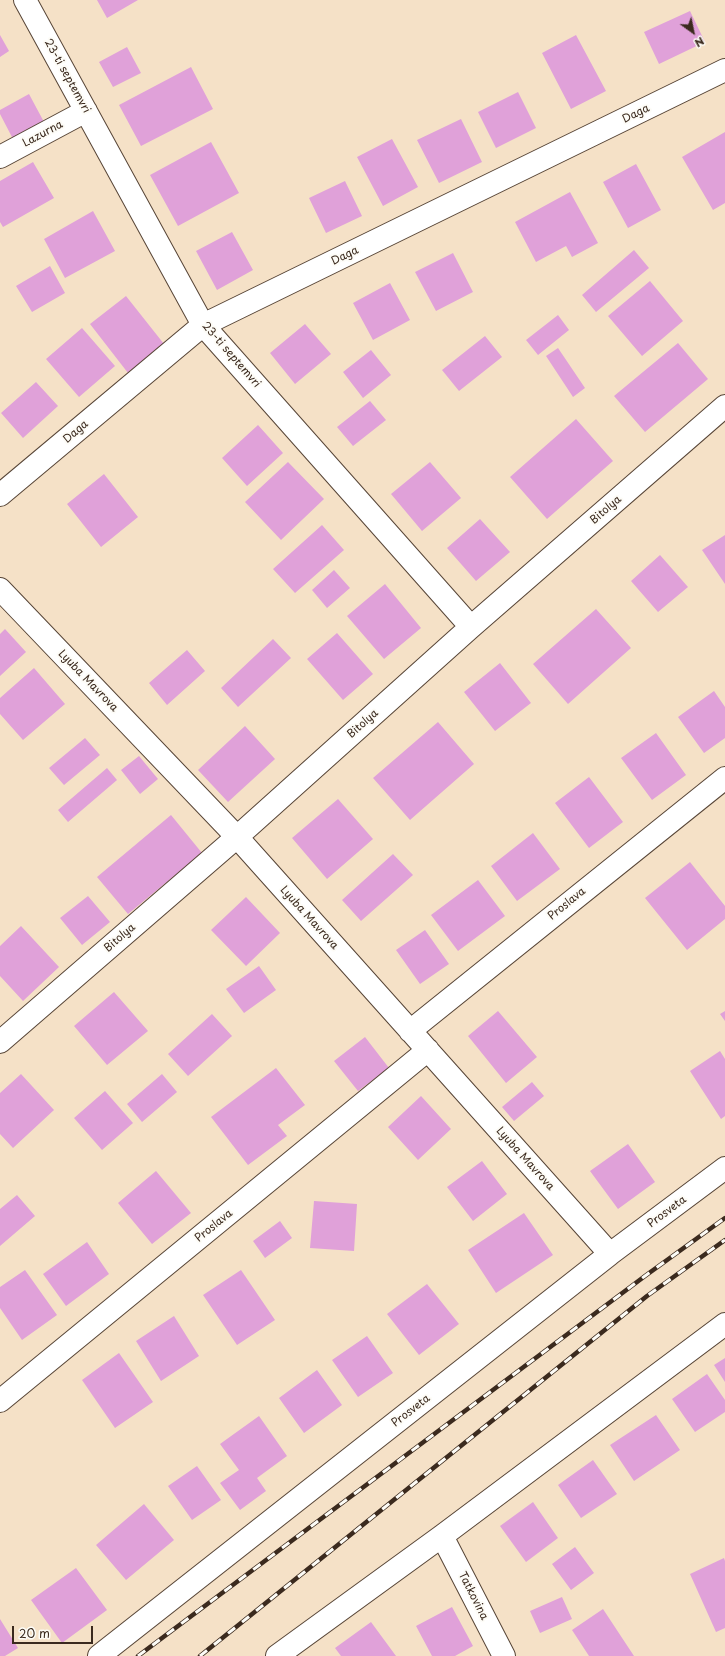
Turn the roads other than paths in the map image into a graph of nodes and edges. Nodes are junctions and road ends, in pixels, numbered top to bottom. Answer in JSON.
{"nodes":[{"id":1,"x":25,"y":0,"type":"edge"},
{"id":2,"x":725,"y":70,"type":"edge"},
{"id":3,"x":86,"y":111,"type":"junction"},
{"id":4,"x":0,"y":157,"type":"edge"},
{"id":5,"x":203,"y":325,"type":"junction"},
{"id":6,"x":725,"y":406,"type":"edge"},
{"id":7,"x":0,"y":495,"type":"edge"},
{"id":8,"x":0,"y":589,"type":"edge"},
{"id":9,"x":471,"y":627,"type":"junction"},
{"id":10,"x":725,"y":778,"type":"edge"},
{"id":11,"x":237,"y":837,"type":"junction"},
{"id":12,"x":410,"y":1031,"type":"junction"},
{"id":13,"x":0,"y":1041,"type":"edge"},
{"id":14,"x":428,"y":1050,"type":"junction"},
{"id":15,"x":725,"y":1168,"type":"edge"},
{"id":16,"x":610,"y":1254,"type":"junction"},
{"id":17,"x":725,"y":1324,"type":"edge"},
{"id":18,"x":0,"y":1401,"type":"edge"},
{"id":19,"x":442,"y":1536,"type":"junction"},
{"id":20,"x":99,"y":1656,"type":"edge"},
{"id":21,"x":277,"y":1656,"type":"edge"},
{"id":22,"x":504,"y":1656,"type":"edge"}],
"edges":[{"from":1,"to":3,"type":"street","name":"23-ti septemvri"},
{"from":2,"to":5,"type":"street","name":"Daga"},
{"from":3,"to":4,"type":"street","name":"Lazurna"},
{"from":3,"to":5,"type":"street","name":"23-ti septemvri"},
{"from":5,"to":7,"type":"street","name":"Daga"},
{"from":5,"to":9,"type":"street","name":"23-ti septemvri"},
{"from":6,"to":9,"type":"street","name":"Bitolya"},
{"from":8,"to":11,"type":"street","name":"Lyuba Mavrova"},
{"from":9,"to":11,"type":"street","name":"Bitolya"},
{"from":10,"to":12,"type":"street","name":"Proslava"},
{"from":11,"to":12,"type":"street","name":"Lyuba Mavrova"},
{"from":11,"to":13,"type":"street","name":"Bitolya"},
{"from":12,"to":14,"type":"street","name":"Lyuba Mavrova"},
{"from":14,"to":16,"type":"street","name":"Lyuba Mavrova"},
{"from":14,"to":18,"type":"street","name":"Proslava"},
{"from":15,"to":16,"type":"street","name":"Prosveta"},
{"from":16,"to":20,"type":"street","name":"Prosveta"},
{"from":17,"to":19,"type":"street"},
{"from":19,"to":21,"type":"street"},
{"from":19,"to":22,"type":"street","name":"Tatkovina"}]}
